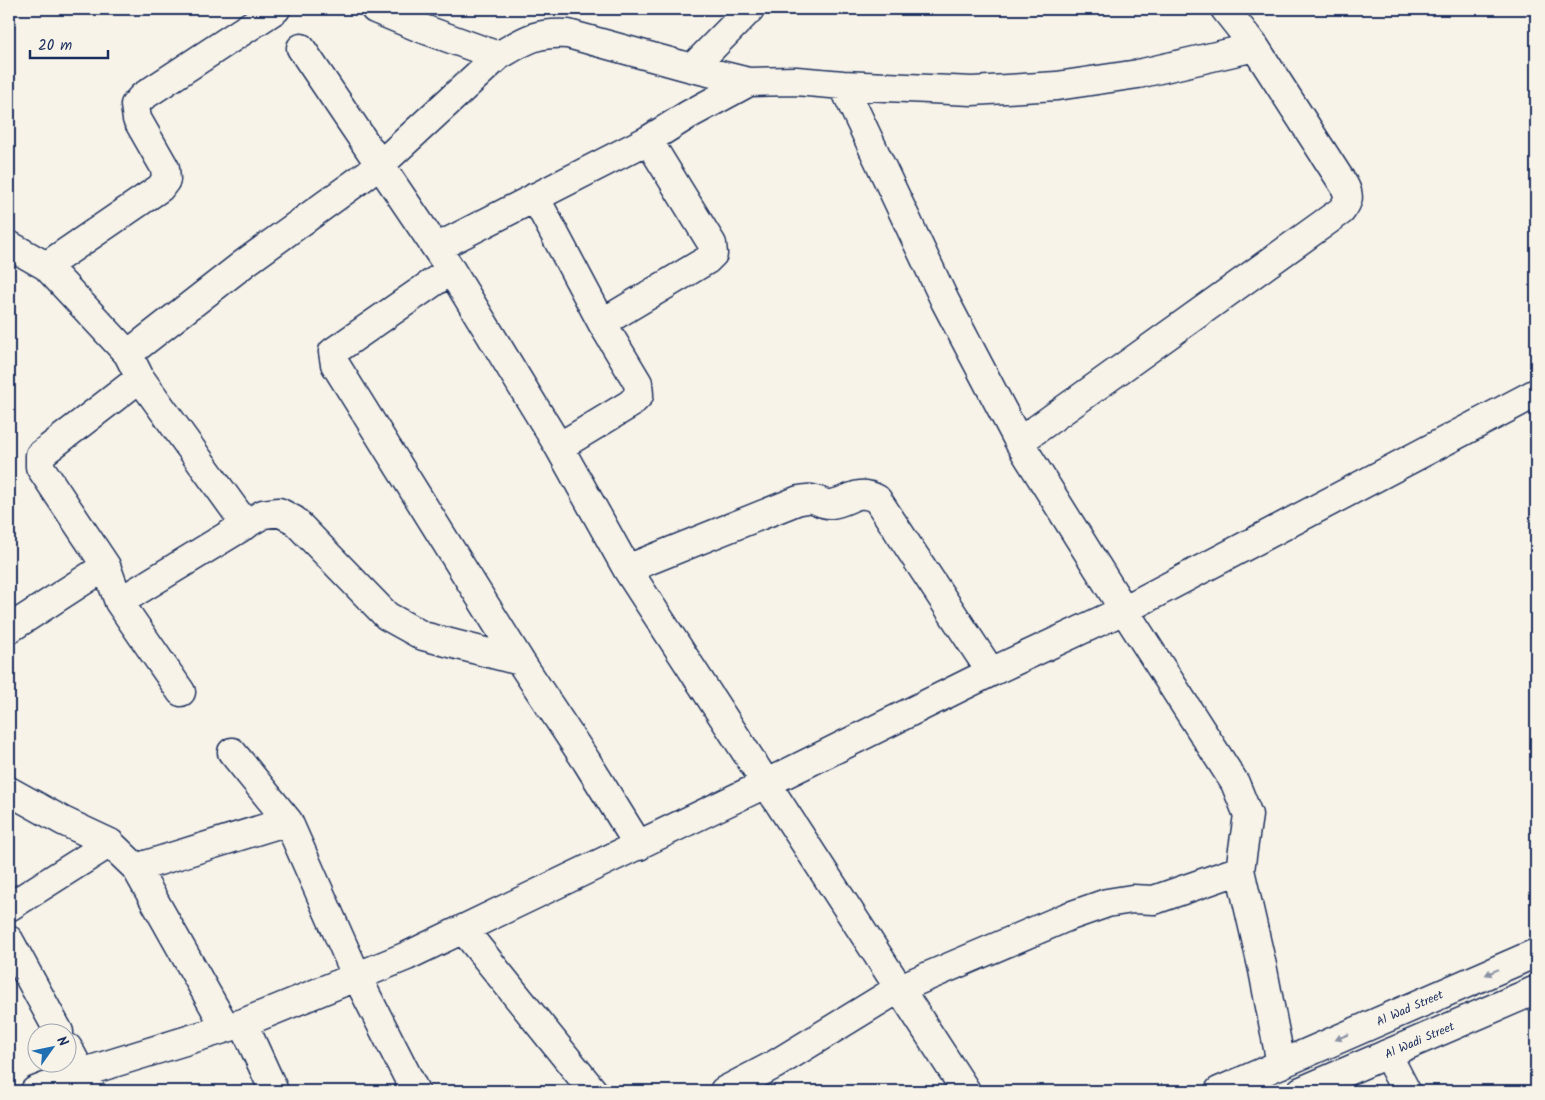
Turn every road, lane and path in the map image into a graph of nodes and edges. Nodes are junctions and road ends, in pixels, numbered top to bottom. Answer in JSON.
{"nodes":[{"id":1,"x":276,"y":9,"type":"edge"},
{"id":2,"x":375,"y":9,"type":"edge"},
{"id":3,"x":750,"y":9,"type":"edge"},
{"id":4,"x":1225,"y":9,"type":"edge"},
{"id":5,"x":427,"y":18,"type":"edge"},
{"id":6,"x":1255,"y":47,"type":"junction"},
{"id":7,"x":301,"y":48,"type":"dead end"},
{"id":8,"x":498,"y":56,"type":"junction"},
{"id":9,"x":692,"y":68,"type":"junction"},
{"id":10,"x":749,"y":82,"type":"junction"},
{"id":11,"x":843,"y":85,"type":"junction"},
{"id":12,"x":648,"y":140,"type":"junction"},
{"id":13,"x":380,"y":165,"type":"junction"},
{"id":14,"x":535,"y":197,"type":"junction"},
{"id":15,"x":9,"y":247,"type":"edge"},
{"id":16,"x":443,"y":259,"type":"junction"},
{"id":17,"x":46,"y":266,"type":"junction"},
{"id":18,"x":602,"y":324,"type":"junction"},
{"id":19,"x":134,"y":366,"type":"junction"},
{"id":20,"x":1536,"y":393,"type":"edge"},
{"id":21,"x":1019,"y":442,"type":"junction"},
{"id":22,"x":559,"y":447,"type":"junction"},
{"id":23,"x":246,"y":526,"type":"junction"},
{"id":24,"x":106,"y":566,"type":"junction"},
{"id":25,"x":627,"y":569,"type":"junction"},
{"id":26,"x":120,"y":602,"type":"junction"},
{"id":27,"x":1124,"y":610,"type":"junction"},
{"id":28,"x":9,"y":629,"type":"edge"},
{"id":29,"x":520,"y":661,"type":"junction"},
{"id":30,"x":991,"y":672,"type":"junction"},
{"id":31,"x":181,"y":692,"type":"dead end"},
{"id":32,"x":232,"y":752,"type":"dead end"},
{"id":33,"x":766,"y":784,"type":"junction"},
{"id":34,"x":9,"y":791,"type":"edge"},
{"id":35,"x":288,"y":821,"type":"junction"},
{"id":36,"x":110,"y":843,"type":"junction"},
{"id":37,"x":639,"y":846,"type":"junction"},
{"id":38,"x":136,"y":868,"type":"junction"},
{"id":39,"x":1240,"y":870,"type":"junction"},
{"id":40,"x":9,"y":907,"type":"edge"},
{"id":41,"x":463,"y":928,"type":"junction"},
{"id":42,"x":9,"y":940,"type":"edge"},
{"id":43,"x":1536,"y":953,"type":"edge"},
{"id":44,"x":357,"y":977,"type":"junction"},
{"id":45,"x":898,"y":989,"type":"junction"},
{"id":46,"x":1536,"y":990,"type":"edge"},
{"id":47,"x":54,"y":1022,"type":"edge"},
{"id":48,"x":234,"y":1025,"type":"junction"},
{"id":49,"x":1386,"y":1054,"type":"junction"},
{"id":50,"x":1281,"y":1064,"type":"junction"},
{"id":51,"x":78,"y":1067,"type":"edge"},
{"id":52,"x":86,"y":1082,"type":"edge"},
{"id":53,"x":35,"y":1091,"type":"edge"},
{"id":54,"x":274,"y":1091,"type":"edge"},
{"id":55,"x":415,"y":1091,"type":"edge"},
{"id":56,"x":593,"y":1091,"type":"edge"},
{"id":57,"x":724,"y":1091,"type":"edge"},
{"id":58,"x":966,"y":1091,"type":"edge"},
{"id":59,"x":1219,"y":1091,"type":"edge"},
{"id":60,"x":1301,"y":1091,"type":"edge"},
{"id":61,"x":1406,"y":1091,"type":"edge"}],
"edges":[{"from":1,"to":17,"type":"street"},
{"from":2,"to":5,"type":"street"},
{"from":3,"to":9,"type":"street"},
{"from":4,"to":6,"type":"street"},
{"from":5,"to":8,"type":"street"},
{"from":6,"to":11,"type":"street"},
{"from":6,"to":21,"type":"street"},
{"from":7,"to":13,"type":"street"},
{"from":8,"to":9,"type":"street"},
{"from":8,"to":13,"type":"street"},
{"from":9,"to":10,"type":"street"},
{"from":10,"to":11,"type":"street"},
{"from":10,"to":12,"type":"street"},
{"from":11,"to":21,"type":"street"},
{"from":12,"to":14,"type":"street"},
{"from":12,"to":18,"type":"street"},
{"from":13,"to":16,"type":"street"},
{"from":13,"to":19,"type":"street"},
{"from":14,"to":16,"type":"street"},
{"from":14,"to":18,"type":"street"},
{"from":15,"to":17,"type":"street"},
{"from":16,"to":22,"type":"street"},
{"from":16,"to":29,"type":"street"},
{"from":17,"to":19,"type":"street"},
{"from":18,"to":22,"type":"street"},
{"from":19,"to":23,"type":"street"},
{"from":19,"to":24,"type":"street"},
{"from":20,"to":27,"type":"street"},
{"from":21,"to":27,"type":"street"},
{"from":22,"to":25,"type":"street"},
{"from":23,"to":26,"type":"street"},
{"from":23,"to":29,"type":"street"},
{"from":24,"to":26,"type":"street"},
{"from":24,"to":28,"type":"street"},
{"from":25,"to":30,"type":"street"},
{"from":25,"to":33,"type":"street"},
{"from":26,"to":31,"type":"street"},
{"from":27,"to":30,"type":"street"},
{"from":27,"to":39,"type":"street"},
{"from":29,"to":37,"type":"street"},
{"from":30,"to":33,"type":"street"},
{"from":32,"to":35,"type":"street"},
{"from":33,"to":37,"type":"street"},
{"from":33,"to":45,"type":"street"},
{"from":34,"to":36,"type":"street"},
{"from":35,"to":38,"type":"street"},
{"from":35,"to":44,"type":"street"},
{"from":36,"to":38,"type":"street"},
{"from":36,"to":40,"type":"street"},
{"from":37,"to":41,"type":"street"},
{"from":38,"to":48,"type":"street"},
{"from":39,"to":45,"type":"street"},
{"from":39,"to":50,"type":"street"},
{"from":41,"to":44,"type":"street"},
{"from":41,"to":56,"type":"street"},
{"from":42,"to":47,"type":"street"},
{"from":43,"to":50,"type":"street","name":"Al Wad Street","one_way":true},
{"from":44,"to":48,"type":"street"},
{"from":44,"to":55,"type":"street"},
{"from":45,"to":57,"type":"street"},
{"from":45,"to":58,"type":"street"},
{"from":46,"to":49,"type":"street","name":"Al Wadi Street"},
{"from":48,"to":52,"type":"street"},
{"from":48,"to":54,"type":"street"},
{"from":49,"to":60,"type":"street","name":"Al Wadi Street"},
{"from":49,"to":61,"type":"street"},
{"from":50,"to":59,"type":"street"},
{"from":51,"to":52,"type":"street"},
{"from":52,"to":53,"type":"street"}]}
